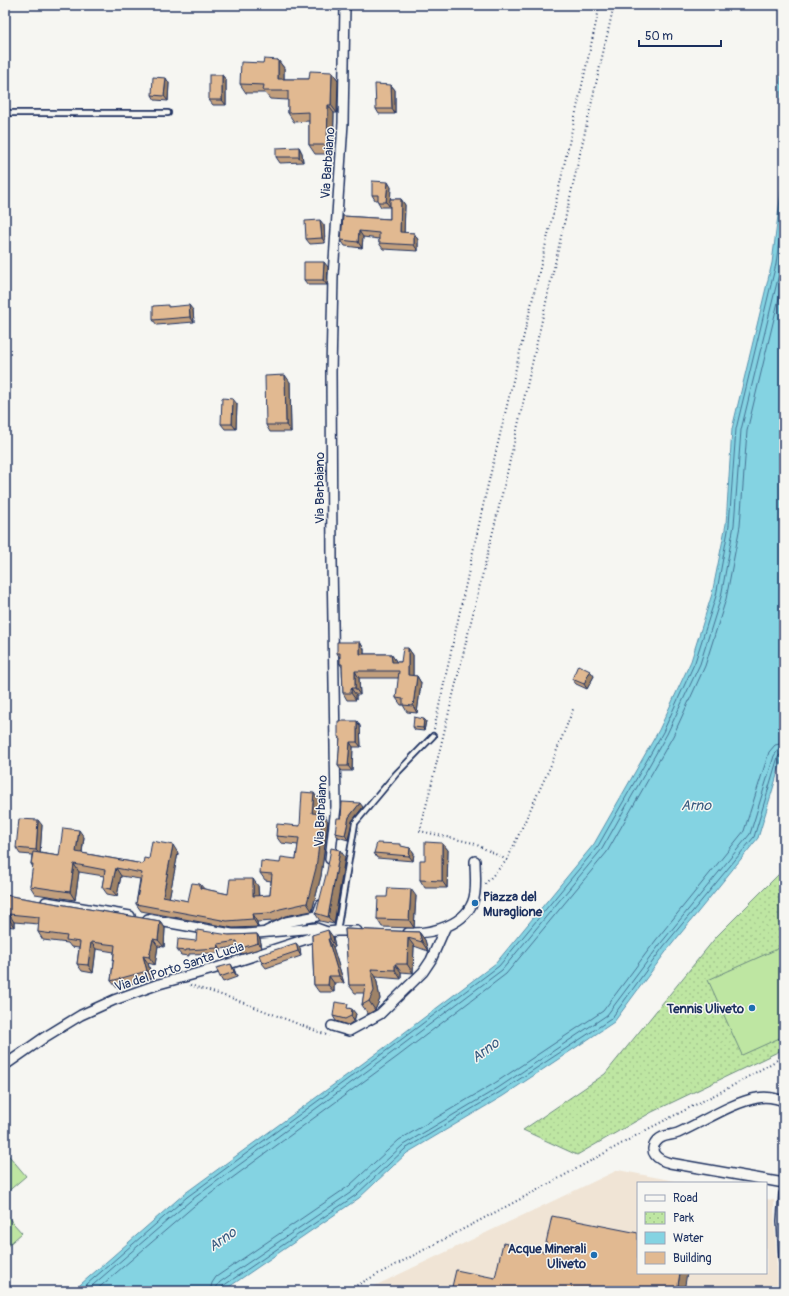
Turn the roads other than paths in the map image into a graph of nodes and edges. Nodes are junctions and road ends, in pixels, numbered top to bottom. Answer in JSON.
{"nodes":[{"id":1,"x":345,"y":5,"type":"edge"},
{"id":2,"x":5,"y":113,"type":"edge"},
{"id":3,"x":168,"y":113,"type":"dead end"},
{"id":4,"x":433,"y":736,"type":"road end"},
{"id":5,"x":475,"y":861,"type":"dead end"},
{"id":6,"x":328,"y":870,"type":"edge"},
{"id":7,"x":324,"y":893,"type":"edge"},
{"id":8,"x":37,"y":900,"type":"edge"},
{"id":9,"x":445,"y":928,"type":"junction"},
{"id":10,"x":337,"y":931,"type":"junction"},
{"id":11,"x":267,"y":932,"type":"junction"},
{"id":12,"x":327,"y":932,"type":"junction"},
{"id":13,"x":368,"y":932,"type":"edge"},
{"id":14,"x":399,"y":933,"type":"edge"},
{"id":15,"x":332,"y":1026,"type":"dead end"},
{"id":16,"x":5,"y":1066,"type":"edge"},
{"id":17,"x":784,"y":1101,"type":"edge"},
{"id":18,"x":784,"y":1183,"type":"edge"},
{"id":19,"x":784,"y":1194,"type":"edge"},
{"id":20,"x":784,"y":1260,"type":"edge"}],
"edges":[{"from":1,"to":6,"type":"street","name":"Via Barbaiano"},
{"from":2,"to":3,"type":"lane"},
{"from":4,"to":10,"type":"lane"},
{"from":5,"to":9,"type":"street"},
{"from":7,"to":11,"type":"street"},
{"from":8,"to":11,"type":"street"},
{"from":9,"to":14,"type":"street"},
{"from":9,"to":15,"type":"street"},
{"from":10,"to":12,"type":"street"},
{"from":10,"to":13,"type":"street"},
{"from":11,"to":12,"type":"street"},
{"from":12,"to":16,"type":"street","name":"Via del Porto Santa Lucia"},
{"from":17,"to":18,"type":"street"},
{"from":19,"to":20,"type":"street"}]}
